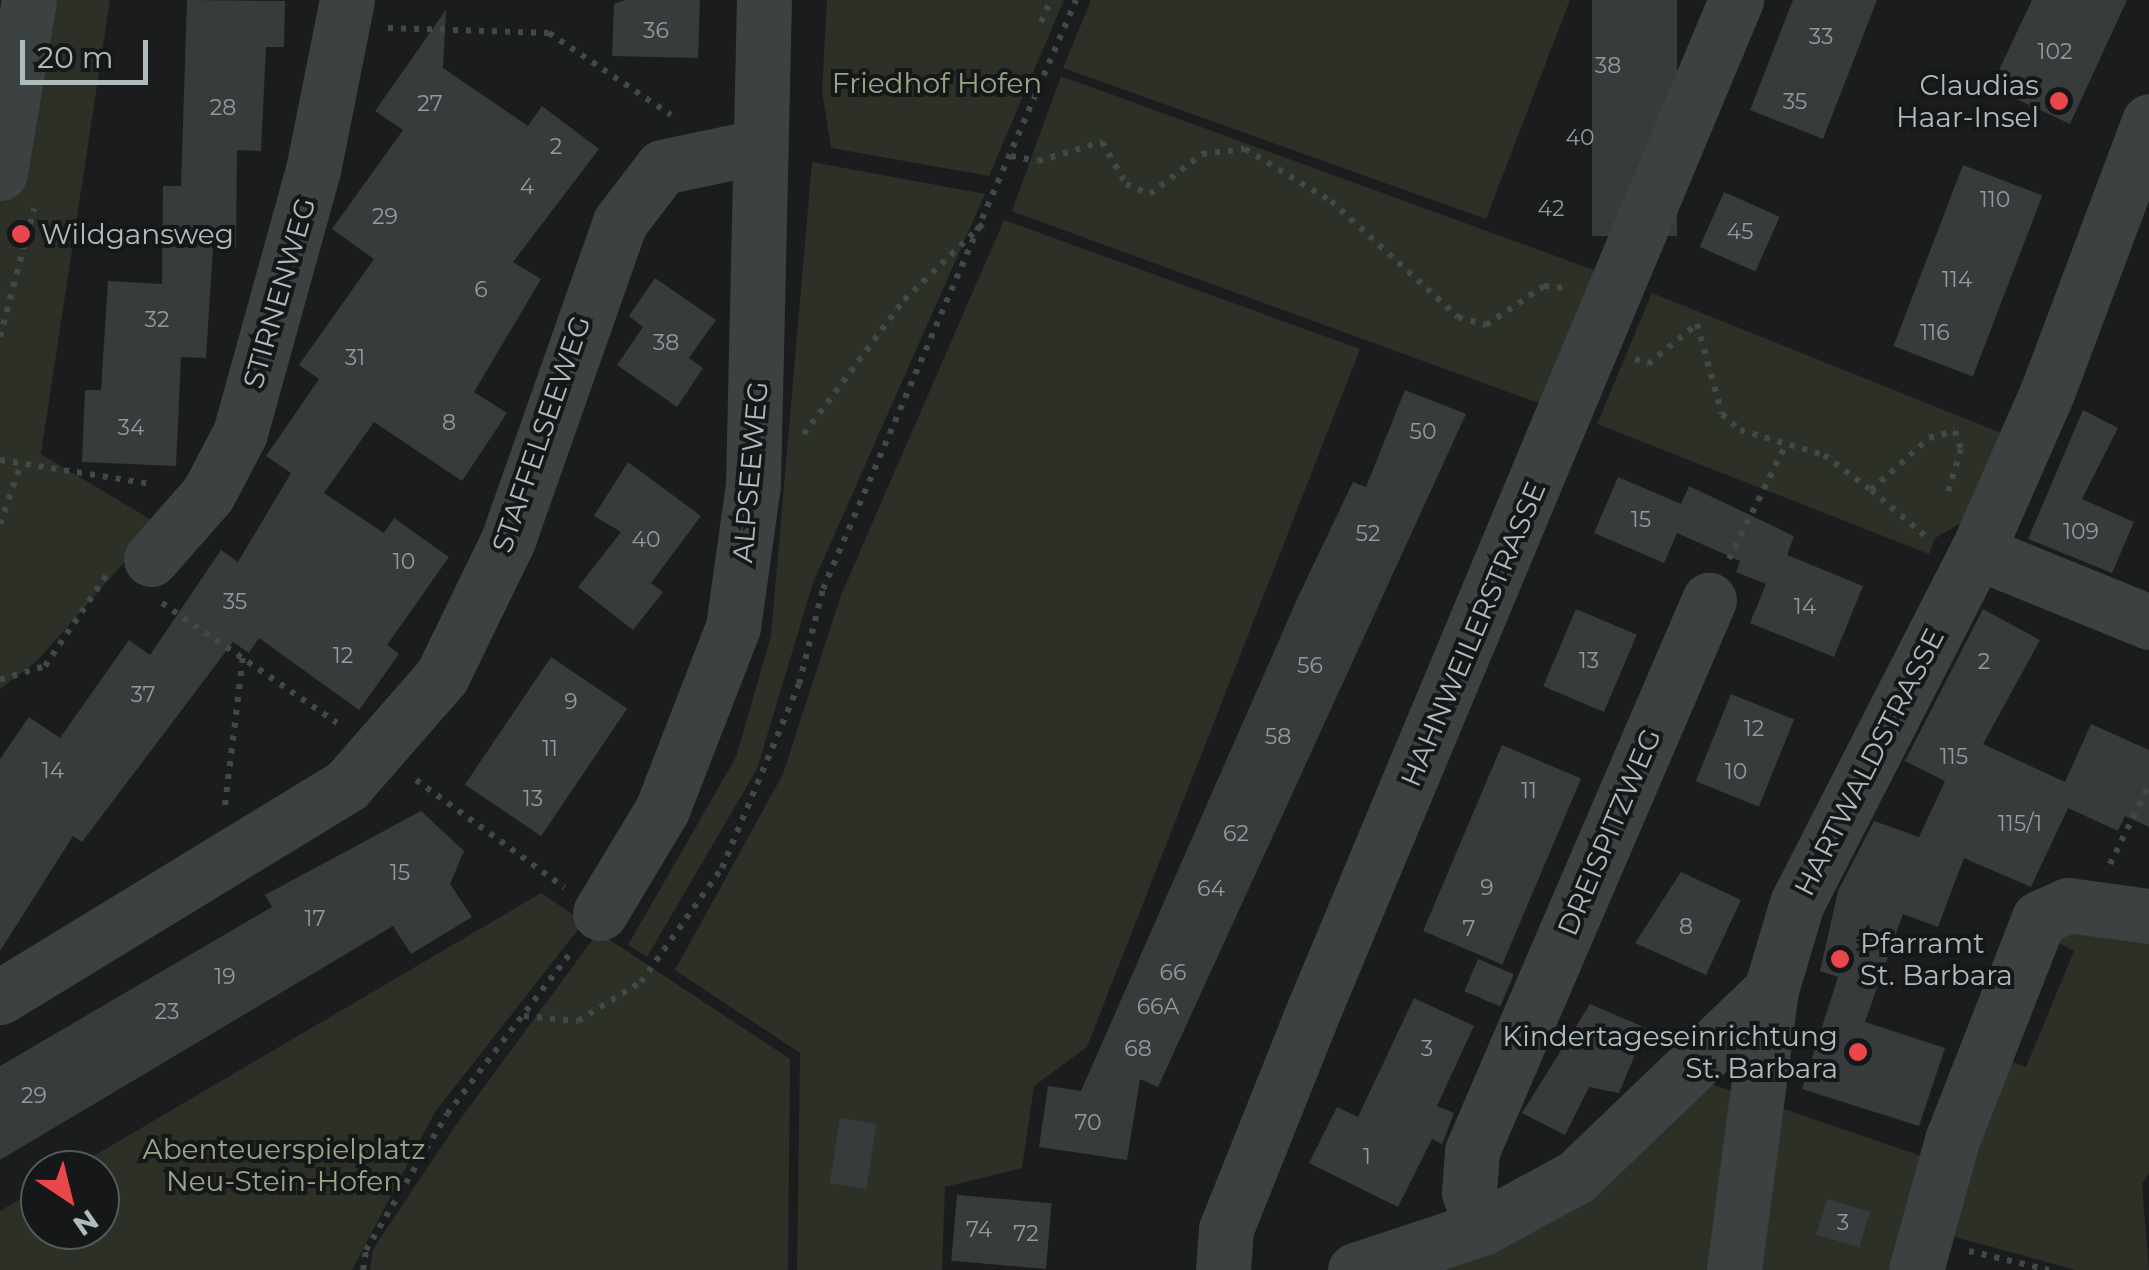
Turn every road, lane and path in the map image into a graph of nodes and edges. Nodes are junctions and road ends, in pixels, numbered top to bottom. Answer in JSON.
{"nodes":[{"id":1,"x":29,"y":0,"type":"edge"},
{"id":2,"x":764,"y":0,"type":"edge"},
{"id":3,"x":1051,"y":0,"type":"edge"},
{"id":4,"x":1076,"y":0,"type":"edge"},
{"id":5,"x":1736,"y":0,"type":"edge"},
{"id":6,"x":367,"y":14,"type":"edge"},
{"id":7,"x":1041,"y":22,"type":"dead end"},
{"id":8,"x":670,"y":114,"type":"dead end"},
{"id":9,"x":2149,"y":121,"type":"edge"},
{"id":10,"x":757,"y":147,"type":"junction"},
{"id":11,"x":1011,"y":156,"type":"junction"},
{"id":12,"x":0,"y":173,"type":"edge"},
{"id":13,"x":983,"y":223,"type":"junction"},
{"id":14,"x":1597,"y":342,"type":"junction"},
{"id":15,"x":1786,"y":444,"type":"junction"},
{"id":16,"x":0,"y":460,"type":"edge"},
{"id":17,"x":20,"y":468,"type":"junction"},
{"id":18,"x":753,"y":484,"type":"junction"},
{"id":19,"x":1871,"y":490,"type":"junction"},
{"id":20,"x":208,"y":494,"type":"junction"},
{"id":21,"x":0,"y":524,"type":"edge"},
{"id":22,"x":1965,"y":529,"type":"junction"},
{"id":23,"x":1919,"y":536,"type":"dead end"},
{"id":24,"x":151,"y":559,"type":"joint"},
{"id":25,"x":1708,"y":600,"type":"joint"},
{"id":26,"x":2149,"y":622,"type":"edge"},
{"id":27,"x":243,"y":657,"type":"dead end"},
{"id":28,"x":0,"y":680,"type":"edge"},
{"id":29,"x":2149,"y":785,"type":"edge"},
{"id":30,"x":2115,"y":853,"type":"dead end"},
{"id":31,"x":218,"y":862,"type":"junction"},
{"id":32,"x":600,"y":913,"type":"joint"},
{"id":33,"x":2149,"y":916,"type":"edge"},
{"id":34,"x":1771,"y":990,"type":"junction"},
{"id":35,"x":0,"y":996,"type":"edge"},
{"id":36,"x":524,"y":1016,"type":"junction"},
{"id":37,"x":1482,"y":1228,"type":"junction"},
{"id":38,"x":1920,"y":1255,"type":"edge"},
{"id":39,"x":363,"y":1270,"type":"edge"},
{"id":40,"x":1223,"y":1270,"type":"edge"},
{"id":41,"x":1355,"y":1270,"type":"edge"},
{"id":42,"x":1734,"y":1270,"type":"edge"},
{"id":43,"x":2049,"y":1270,"type":"edge"}],
"edges":[{"from":1,"to":12,"type":"street"},
{"from":2,"to":10,"type":"street","name":"ALPSEEWEG"},
{"from":3,"to":7,"type":"path"},
{"from":4,"to":11,"type":"path"},
{"from":5,"to":14,"type":"street","name":"HAHNWEILERSTRASSE"},
{"from":6,"to":8,"type":"path"},
{"from":6,"to":20,"type":"street","name":"STIRNENWEG"},
{"from":9,"to":22,"type":"street","name":"HARTWALDSTRASSE"},
{"from":10,"to":18,"type":"street","name":"ALPSEEWEG"},
{"from":10,"to":31,"type":"street","name":"STAFFELSEEWEG"},
{"from":11,"to":13,"type":"path"},
{"from":11,"to":14,"type":"path"},
{"from":13,"to":18,"type":"path"},
{"from":13,"to":36,"type":"path"},
{"from":14,"to":15,"type":"path"},
{"from":14,"to":40,"type":"street","name":"HAHNWEILERSTRASSE"},
{"from":15,"to":19,"type":"path"},
{"from":15,"to":25,"type":"path"},
{"from":16,"to":17,"type":"path"},
{"from":17,"to":20,"type":"path"},
{"from":17,"to":21,"type":"path"},
{"from":18,"to":32,"type":"street","name":"ALPSEEWEG"},
{"from":19,"to":22,"type":"path"},
{"from":19,"to":23,"type":"path"},
{"from":20,"to":24,"type":"street","name":"STIRNENWEG"},
{"from":22,"to":26,"type":"street"},
{"from":22,"to":34,"type":"street","name":"HARTWALDSTRASSE"},
{"from":24,"to":28,"type":"path"},
{"from":25,"to":37,"type":"street","name":"DREISPITZWEG"},
{"from":27,"to":31,"type":"path"},
{"from":29,"to":30,"type":"path"},
{"from":31,"to":35,"type":"street","name":"STAFFELSEEWEG"},
{"from":32,"to":36,"type":"path"},
{"from":33,"to":38,"type":"street"},
{"from":34,"to":37,"type":"street","name":"HARTWALDSTRASSE"},
{"from":34,"to":42,"type":"street"},
{"from":36,"to":39,"type":"path"},
{"from":37,"to":41,"type":"street","name":"HARTWALDSTRASSE"},
{"from":38,"to":43,"type":"path"}]}
